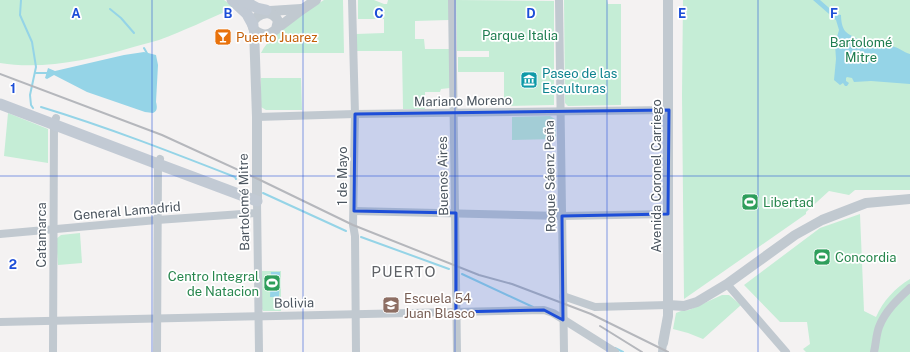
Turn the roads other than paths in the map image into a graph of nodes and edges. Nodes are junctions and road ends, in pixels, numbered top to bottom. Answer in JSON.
{"nodes":[{"id":1,"x":232,"y":0,"type":"edge"},
{"id":2,"x":242,"y":0,"type":"edge"},
{"id":3,"x":316,"y":0,"type":"edge"},
{"id":4,"x":352,"y":0,"type":"edge"},
{"id":5,"x":452,"y":0,"type":"edge"},
{"id":6,"x":559,"y":0,"type":"edge"},
{"id":7,"x":668,"y":0,"type":"edge"},
{"id":8,"x":303,"y":8,"type":"junction"},
{"id":9,"x":268,"y":10,"type":"junction"},
{"id":10,"x":254,"y":27,"type":"junction"},
{"id":11,"x":273,"y":31,"type":"junction"},
{"id":12,"x":256,"y":52,"type":"junction"},
{"id":13,"x":0,"y":97,"type":"edge"},
{"id":14,"x":0,"y":104,"type":"edge"},
{"id":15,"x":669,"y":110,"type":"junction"},
{"id":16,"x":561,"y":111,"type":"junction"},
{"id":17,"x":454,"y":113,"type":"junction"},
{"id":18,"x":354,"y":114,"type":"junction"},
{"id":19,"x":257,"y":117,"type":"junction"},
{"id":20,"x":55,"y":121,"type":"junction"},
{"id":21,"x":159,"y":162,"type":"junction"},
{"id":22,"x":257,"y":197,"type":"junction"},
{"id":23,"x":909,"y":199,"type":"edge"},
{"id":24,"x":354,"y":212,"type":"junction"},
{"id":25,"x":456,"y":212,"type":"junction"},
{"id":26,"x":257,"y":213,"type":"junction"},
{"id":27,"x":668,"y":214,"type":"junction"},
{"id":28,"x":562,"y":216,"type":"junction"},
{"id":29,"x":157,"y":220,"type":"junction"},
{"id":30,"x":52,"y":229,"type":"junction"},
{"id":31,"x":0,"y":234,"type":"edge"},
{"id":32,"x":727,"y":284,"type":"junction"},
{"id":33,"x":910,"y":288,"type":"edge"},
{"id":34,"x":563,"y":296,"type":"junction"},
{"id":35,"x":668,"y":305,"type":"junction"},
{"id":36,"x":456,"y":312,"type":"junction"},
{"id":37,"x":356,"y":314,"type":"junction"},
{"id":38,"x":259,"y":316,"type":"junction"},
{"id":39,"x":158,"y":318,"type":"junction"},
{"id":40,"x":53,"y":320,"type":"junction"},
{"id":41,"x":563,"y":320,"type":"junction"},
{"id":42,"x":0,"y":322,"type":"edge"},
{"id":43,"x":663,"y":347,"type":"edge"},
{"id":44,"x":53,"y":352,"type":"edge"},
{"id":45,"x":157,"y":352,"type":"edge"},
{"id":46,"x":259,"y":352,"type":"edge"},
{"id":47,"x":356,"y":352,"type":"edge"},
{"id":48,"x":457,"y":352,"type":"edge"},
{"id":49,"x":564,"y":352,"type":"edge"},
{"id":50,"x":615,"y":352,"type":"edge"},
{"id":51,"x":786,"y":352,"type":"edge"},
{"id":52,"x":874,"y":352,"type":"edge"}],
"edges":[{"from":1,"to":10,"type":"main road"},
{"from":2,"to":9,"type":"main road"},
{"from":3,"to":8,"type":"street"},
{"from":4,"to":18,"type":"street","name":"1 de Mayo"},
{"from":5,"to":17,"type":"street","name":"Buenos Aires"},
{"from":6,"to":16,"type":"street","name":"Roque Sáenz Peña"},
{"from":7,"to":15,"type":"street","name":"Avenida Coronel Carriego"},
{"from":8,"to":9,"type":"street"},
{"from":8,"to":11,"type":"street"},
{"from":9,"to":10,"type":"street"},
{"from":9,"to":11,"type":"street"},
{"from":10,"to":11,"type":"street"},
{"from":10,"to":12,"type":"street","name":"Bartolomé Mitre"},
{"from":11,"to":12,"type":"street"},
{"from":12,"to":19,"type":"street","name":"Bartolomé Mitre"},
{"from":13,"to":20,"type":"main road"},
{"from":14,"to":20,"type":"main road"},
{"from":15,"to":16,"type":"street","name":"Mariano Moreno"},
{"from":15,"to":27,"type":"street","name":"Avenida Coronel Carriego"},
{"from":16,"to":17,"type":"street","name":"Mariano Moreno"},
{"from":16,"to":28,"type":"street","name":"Roque Sáenz Peña"},
{"from":17,"to":18,"type":"street","name":"Mariano Moreno"},
{"from":17,"to":25,"type":"street","name":"Buenos Aires"},
{"from":18,"to":19,"type":"street","name":"Mariano Moreno"},
{"from":18,"to":24,"type":"street","name":"1 de Mayo"},
{"from":19,"to":22,"type":"street","name":"Bartolomé Mitre"},
{"from":20,"to":21,"type":"main road"},
{"from":20,"to":30,"type":"street","name":"Catamarca"},
{"from":21,"to":22,"type":"main road"},
{"from":21,"to":29,"type":"street"},
{"from":22,"to":26,"type":"street","name":"Bartolomé Mitre"},
{"from":23,"to":32,"type":"street"},
{"from":24,"to":25,"type":"street"},
{"from":24,"to":37,"type":"street","name":"1 de Mayo"},
{"from":25,"to":28,"type":"street"},
{"from":25,"to":36,"type":"street","name":"Buenos Aires"},
{"from":26,"to":29,"type":"street","name":"General Lamadrid"},
{"from":26,"to":38,"type":"street","name":"Bartolomé Mitre"},
{"from":27,"to":28,"type":"street"},
{"from":27,"to":35,"type":"street","name":"Avenida Coronel Carriego"},
{"from":28,"to":34,"type":"street","name":"Roque Sáenz Peña"},
{"from":29,"to":30,"type":"street","name":"General Lamadrid"},
{"from":29,"to":39,"type":"street"},
{"from":30,"to":31,"type":"street","name":"General Lamadrid"},
{"from":30,"to":40,"type":"street","name":"Catamarca"},
{"from":32,"to":35,"type":"street"},
{"from":32,"to":51,"type":"street"},
{"from":33,"to":52,"type":"street"},
{"from":34,"to":35,"type":"street"},
{"from":34,"to":41,"type":"street","name":"Roque Sáenz Peña"},
{"from":35,"to":43,"type":"street","name":"Avenida Coronel Carriego"},
{"from":36,"to":37,"type":"street","name":"Bolivia"},
{"from":36,"to":41,"type":"street","name":"Bolivia"},
{"from":36,"to":48,"type":"street","name":"Buenos Aires"},
{"from":37,"to":38,"type":"street","name":"Bolivia"},
{"from":37,"to":47,"type":"street","name":"1 de Mayo"},
{"from":38,"to":39,"type":"street","name":"Bolivia"},
{"from":38,"to":46,"type":"street","name":"Bartolomé Mitre"},
{"from":39,"to":40,"type":"street","name":"Bolivia"},
{"from":39,"to":45,"type":"street"},
{"from":40,"to":42,"type":"street","name":"Bolivia"},
{"from":40,"to":44,"type":"street","name":"Catamarca"},
{"from":41,"to":49,"type":"street","name":"Roque Sáenz Peña"},
{"from":41,"to":50,"type":"street","name":"Bolivia"}]}
